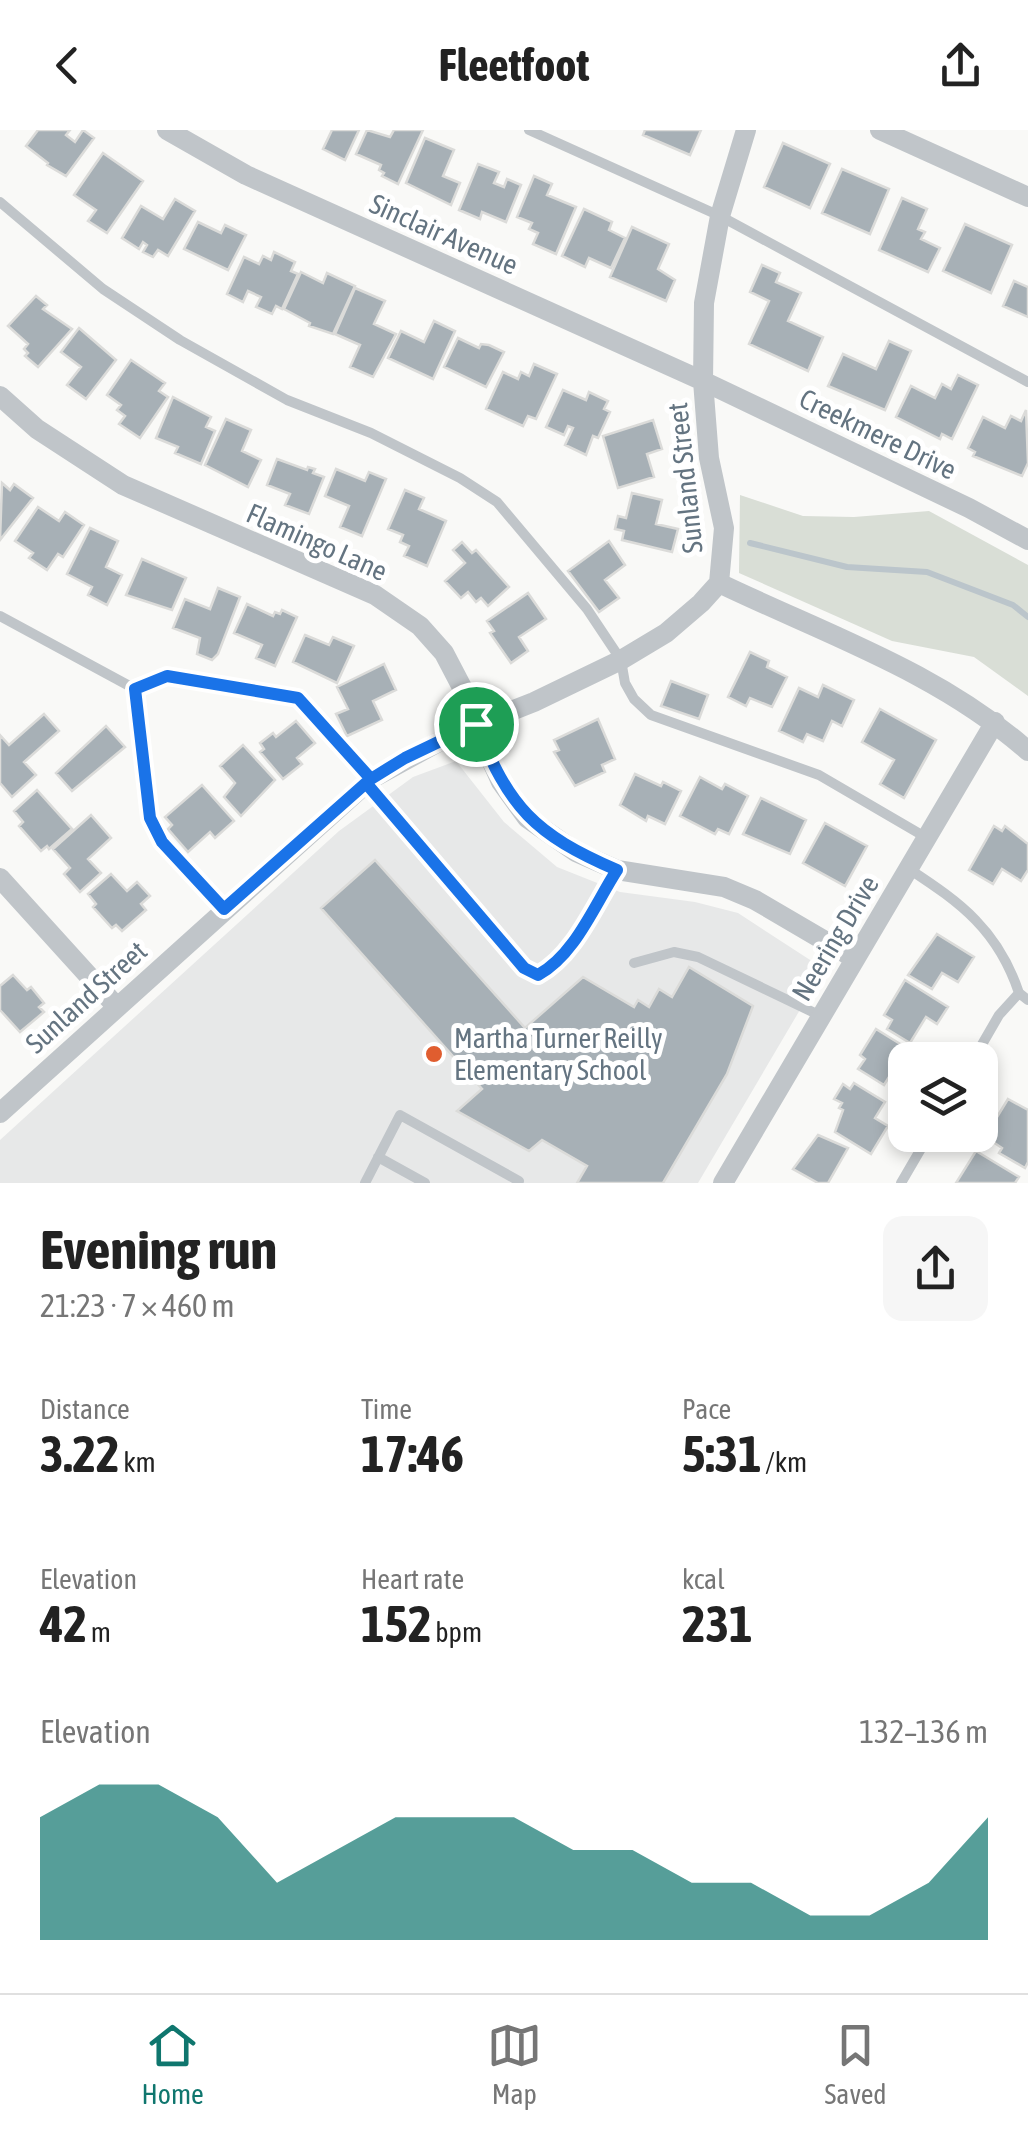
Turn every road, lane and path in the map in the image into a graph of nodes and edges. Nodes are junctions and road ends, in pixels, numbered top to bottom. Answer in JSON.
{"nodes":[{"id":1,"x":167,"y":130,"type":"edge"},
{"id":2,"x":529,"y":130,"type":"edge"},
{"id":3,"x":746,"y":130,"type":"edge"},
{"id":4,"x":880,"y":130,"type":"edge"},
{"id":5,"x":1028,"y":197,"type":"edge"},
{"id":6,"x":0,"y":202,"type":"edge"},
{"id":7,"x":720,"y":216,"type":"junction"},
{"id":8,"x":703,"y":380,"type":"junction"},
{"id":9,"x":1028,"y":382,"type":"edge"},
{"id":10,"x":0,"y":396,"type":"edge"},
{"id":11,"x":1028,"y":540,"type":"edge"},
{"id":12,"x":719,"y":582,"type":"junction"},
{"id":13,"x":0,"y":616,"type":"edge"},
{"id":14,"x":621,"y":660,"type":"junction"},
{"id":15,"x":135,"y":689,"type":"junction"},
{"id":16,"x":995,"y":722,"type":"junction"},
{"id":17,"x":476,"y":724,"type":"junction"},
{"id":18,"x":1028,"y":751,"type":"edge"},
{"id":19,"x":368,"y":781,"type":"junction"},
{"id":20,"x":927,"y":838,"type":"junction"},
{"id":21,"x":909,"y":868,"type":"junction"},
{"id":22,"x":617,"y":870,"type":"junction"},
{"id":23,"x":0,"y":878,"type":"edge"},
{"id":24,"x":224,"y":909,"type":"junction"},
{"id":25,"x":854,"y":958,"type":"junction"},
{"id":26,"x":634,"y":963,"type":"dead end"},
{"id":27,"x":1023,"y":996,"type":"edge"},
{"id":28,"x":116,"y":1006,"type":"junction"},
{"id":29,"x":821,"y":1016,"type":"junction"},
{"id":30,"x":983,"y":1042,"type":"edge"},
{"id":31,"x":2,"y":1107,"type":"edge"},
{"id":32,"x":919,"y":1152,"type":"edge"},
{"id":33,"x":378,"y":1157,"type":"junction"},
{"id":34,"x":364,"y":1183,"type":"edge"},
{"id":35,"x":424,"y":1183,"type":"edge"},
{"id":36,"x":518,"y":1183,"type":"edge"},
{"id":37,"x":723,"y":1183,"type":"edge"},
{"id":38,"x":902,"y":1183,"type":"edge"}],
"edges":[{"from":1,"to":8,"type":"street","name":"Sinclair Avenue"},
{"from":2,"to":7,"type":"lane"},
{"from":3,"to":7,"type":"street","name":"Sunland Street"},
{"from":4,"to":5,"type":"street"},
{"from":6,"to":14,"type":"lane"},
{"from":7,"to":8,"type":"street","name":"Sunland Street"},
{"from":7,"to":9,"type":"lane"},
{"from":8,"to":11,"type":"street","name":"Creekmere Drive"},
{"from":8,"to":12,"type":"street","name":"Sunland Street"},
{"from":10,"to":17,"type":"street","name":"Flamingo Lane"},
{"from":12,"to":14,"type":"street","name":"Sunland Street"},
{"from":12,"to":16,"type":"street"},
{"from":13,"to":15,"type":"lane"},
{"from":14,"to":17,"type":"street","name":"Sunland Street"},
{"from":14,"to":20,"type":"lane"},
{"from":15,"to":19,"type":"lane"},
{"from":15,"to":24,"type":"lane"},
{"from":16,"to":18,"type":"street"},
{"from":16,"to":20,"type":"street","name":"Neering Drive"},
{"from":17,"to":19,"type":"street","name":"Sunland Street"},
{"from":17,"to":22,"type":"street","name":"Flamingo Lane"},
{"from":19,"to":22,"type":"lane"},
{"from":19,"to":24,"type":"street","name":"Sunland Street"},
{"from":20,"to":21,"type":"street","name":"Neering Drive"},
{"from":21,"to":25,"type":"street","name":"Neering Drive"},
{"from":21,"to":27,"type":"lane"},
{"from":22,"to":25,"type":"street","name":"Flamingo Lane"},
{"from":23,"to":28,"type":"street"},
{"from":24,"to":28,"type":"street","name":"Sunland Street"},
{"from":25,"to":29,"type":"street","name":"Neering Drive"},
{"from":26,"to":29,"type":"lane"},
{"from":27,"to":30,"type":"lane"},
{"from":28,"to":31,"type":"street","name":"Sunland Street"},
{"from":29,"to":37,"type":"street","name":"Neering Drive"},
{"from":32,"to":38,"type":"lane"},
{"from":33,"to":34,"type":"lane"},
{"from":33,"to":35,"type":"lane"},
{"from":33,"to":36,"type":"lane"}]}
